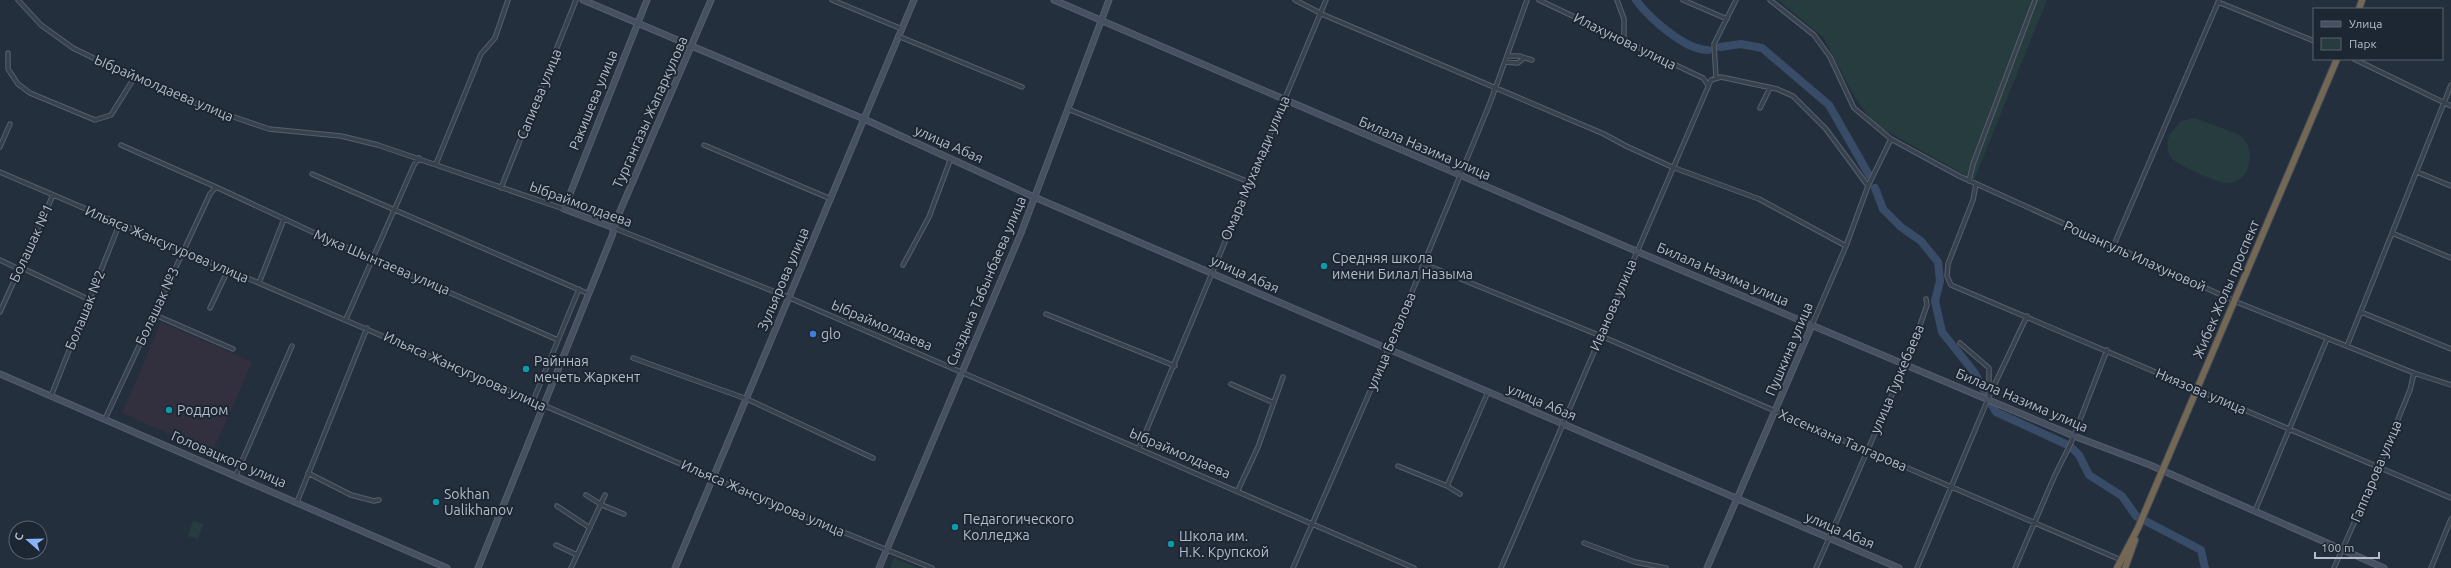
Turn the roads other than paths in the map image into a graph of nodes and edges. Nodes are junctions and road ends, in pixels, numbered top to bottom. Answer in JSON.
{"nodes":[{"id":1,"x":18,"y":0,"type":"edge"},
{"id":2,"x":508,"y":0,"type":"edge"},
{"id":3,"x":576,"y":0,"type":"edge"},
{"id":4,"x":583,"y":0,"type":"edge"},
{"id":5,"x":646,"y":0,"type":"edge"},
{"id":6,"x":711,"y":0,"type":"edge"},
{"id":7,"x":832,"y":0,"type":"edge"},
{"id":8,"x":914,"y":0,"type":"edge"},
{"id":9,"x":1054,"y":0,"type":"edge"},
{"id":10,"x":1109,"y":0,"type":"edge"},
{"id":11,"x":1295,"y":0,"type":"edge"},
{"id":12,"x":1326,"y":0,"type":"edge"},
{"id":13,"x":1527,"y":0,"type":"edge"},
{"id":14,"x":1538,"y":0,"type":"edge"},
{"id":15,"x":1617,"y":0,"type":"edge"},
{"id":16,"x":1683,"y":0,"type":"edge"},
{"id":17,"x":1736,"y":0,"type":"edge"},
{"id":18,"x":1770,"y":0,"type":"edge"},
{"id":19,"x":2035,"y":0,"type":"edge"},
{"id":20,"x":2218,"y":1,"type":"edge"},
{"id":21,"x":1320,"y":13,"type":"junction"},
{"id":22,"x":1727,"y":19,"type":"junction"},
{"id":23,"x":1101,"y":21,"type":"junction"},
{"id":24,"x":637,"y":23,"type":"junction"},
{"id":25,"x":902,"y":29,"type":"junction"},
{"id":26,"x":898,"y":36,"type":"junction"},
{"id":27,"x":1624,"y":41,"type":"junction"},
{"id":28,"x":2313,"y":41,"type":"edge"},
{"id":29,"x":692,"y":46,"type":"junction"},
{"id":30,"x":8,"y":52,"type":"dead end"},
{"id":31,"x":1507,"y":56,"type":"junction"},
{"id":32,"x":1524,"y":58,"type":"junction"},
{"id":33,"x":1532,"y":60,"type":"dead end"},
{"id":34,"x":2337,"y":60,"type":"edge"},
{"id":35,"x":2356,"y":60,"type":"edge"},
{"id":36,"x":1505,"y":62,"type":"junction"},
{"id":37,"x":134,"y":78,"type":"junction"},
{"id":38,"x":1716,"y":78,"type":"junction"},
{"id":39,"x":1708,"y":85,"type":"junction"},
{"id":40,"x":2451,"y":85,"type":"edge"},
{"id":41,"x":1022,"y":87,"type":"dead end"},
{"id":42,"x":1770,"y":88,"type":"junction"},
{"id":43,"x":1495,"y":89,"type":"junction"},
{"id":44,"x":1284,"y":100,"type":"junction"},
{"id":45,"x":2444,"y":102,"type":"junction"},
{"id":46,"x":2451,"y":106,"type":"edge"},
{"id":47,"x":1760,"y":108,"type":"dead end"},
{"id":48,"x":1068,"y":109,"type":"junction"},
{"id":49,"x":864,"y":119,"type":"junction"},
{"id":50,"x":10,"y":124,"type":"dead end"},
{"id":51,"x":329,"y":135,"type":"joint"},
{"id":52,"x":1891,"y":140,"type":"junction"},
{"id":53,"x":121,"y":145,"type":"dead end"},
{"id":54,"x":704,"y":145,"type":"dead end"},
{"id":55,"x":0,"y":147,"type":"edge"},
{"id":56,"x":419,"y":158,"type":"junction"},
{"id":57,"x":951,"y":158,"type":"junction"},
{"id":58,"x":436,"y":164,"type":"junction"},
{"id":59,"x":1672,"y":167,"type":"junction"},
{"id":60,"x":0,"y":172,"type":"edge"},
{"id":61,"x":2417,"y":172,"type":"junction"},
{"id":62,"x":312,"y":174,"type":"dead end"},
{"id":63,"x":1459,"y":176,"type":"junction"},
{"id":64,"x":1969,"y":181,"type":"junction"},
{"id":65,"x":1249,"y":182,"type":"junction"},
{"id":66,"x":1976,"y":184,"type":"junction"},
{"id":67,"x":1868,"y":186,"type":"junction"},
{"id":68,"x":2451,"y":186,"type":"edge"},
{"id":69,"x":216,"y":187,"type":"junction"},
{"id":70,"x":501,"y":188,"type":"junction"},
{"id":71,"x":53,"y":195,"type":"junction"},
{"id":72,"x":1034,"y":197,"type":"junction"},
{"id":73,"x":831,"y":199,"type":"junction"},
{"id":74,"x":564,"y":209,"type":"junction"},
{"id":75,"x":394,"y":210,"type":"junction"},
{"id":76,"x":284,"y":219,"type":"junction"},
{"id":77,"x":119,"y":225,"type":"junction"},
{"id":78,"x":614,"y":228,"type":"junction"},
{"id":79,"x":2392,"y":233,"type":"junction"},
{"id":80,"x":1846,"y":246,"type":"junction"},
{"id":81,"x":2113,"y":247,"type":"junction"},
{"id":82,"x":1636,"y":251,"type":"junction"},
{"id":83,"x":184,"y":252,"type":"junction"},
{"id":84,"x":372,"y":258,"type":"junction"},
{"id":85,"x":2451,"y":258,"type":"edge"},
{"id":86,"x":0,"y":260,"type":"edge"},
{"id":87,"x":1424,"y":264,"type":"junction"},
{"id":88,"x":903,"y":265,"type":"dead end"},
{"id":89,"x":20,"y":268,"type":"junction"},
{"id":90,"x":228,"y":270,"type":"junction"},
{"id":91,"x":1212,"y":272,"type":"junction"},
{"id":92,"x":259,"y":283,"type":"junction"},
{"id":93,"x":578,"y":289,"type":"junction"},
{"id":94,"x":589,"y":294,"type":"junction"},
{"id":95,"x":788,"y":298,"type":"junction"},
{"id":96,"x":1926,"y":299,"type":"dead end"},
{"id":97,"x":90,"y":300,"type":"junction"},
{"id":98,"x":2235,"y":301,"type":"junction"},
{"id":99,"x":210,"y":308,"type":"dead end"},
{"id":100,"x":0,"y":312,"type":"edge"},
{"id":101,"x":2361,"y":312,"type":"junction"},
{"id":102,"x":153,"y":314,"type":"junction"},
{"id":103,"x":1046,"y":314,"type":"dead end"},
{"id":104,"x":2027,"y":316,"type":"junction"},
{"id":105,"x":346,"y":319,"type":"junction"},
{"id":106,"x":1812,"y":325,"type":"junction"},
{"id":107,"x":367,"y":328,"type":"junction"},
{"id":108,"x":1601,"y":336,"type":"junction"},
{"id":109,"x":2327,"y":338,"type":"junction"},
{"id":110,"x":558,"y":340,"type":"junction"},
{"id":111,"x":1960,"y":343,"type":"dead end"},
{"id":112,"x":292,"y":346,"type":"dead end"},
{"id":113,"x":2347,"y":346,"type":"junction"},
{"id":114,"x":232,"y":349,"type":"dead end"},
{"id":115,"x":2451,"y":349,"type":"edge"},
{"id":116,"x":1388,"y":350,"type":"junction"},
{"id":117,"x":2107,"y":350,"type":"junction"},
{"id":118,"x":633,"y":358,"type":"dead end"},
{"id":119,"x":1905,"y":363,"type":"junction"},
{"id":120,"x":1174,"y":366,"type":"junction"},
{"id":121,"x":961,"y":372,"type":"junction"},
{"id":122,"x":2414,"y":373,"type":"junction"},
{"id":123,"x":0,"y":374,"type":"edge"},
{"id":124,"x":1283,"y":377,"type":"dead end"},
{"id":125,"x":1231,"y":384,"type":"dead end"},
{"id":126,"x":2451,"y":385,"type":"edge"},
{"id":127,"x":2196,"y":389,"type":"junction"},
{"id":128,"x":1488,"y":392,"type":"junction"},
{"id":129,"x":51,"y":396,"type":"junction"},
{"id":130,"x":1989,"y":398,"type":"junction"},
{"id":131,"x":747,"y":399,"type":"junction"},
{"id":132,"x":533,"y":401,"type":"junction"},
{"id":133,"x":1274,"y":403,"type":"junction"},
{"id":134,"x":543,"y":405,"type":"junction"},
{"id":135,"x":1776,"y":412,"type":"junction"},
{"id":136,"x":106,"y":419,"type":"junction"},
{"id":137,"x":1563,"y":424,"type":"junction"},
{"id":138,"x":2291,"y":429,"type":"junction"},
{"id":139,"x":2074,"y":436,"type":"junction"},
{"id":140,"x":1139,"y":448,"type":"junction"},
{"id":141,"x":1866,"y":451,"type":"junction"},
{"id":142,"x":873,"y":458,"type":"dead end"},
{"id":143,"x":1398,"y":466,"type":"dead end"},
{"id":144,"x":2378,"y":468,"type":"junction"},
{"id":145,"x":2162,"y":470,"type":"junction"},
{"id":146,"x":308,"y":473,"type":"junction"},
{"id":147,"x":236,"y":475,"type":"junction"},
{"id":148,"x":712,"y":477,"type":"junction"},
{"id":149,"x":1447,"y":486,"type":"junction"},
{"id":150,"x":1950,"y":486,"type":"junction"},
{"id":151,"x":1238,"y":490,"type":"junction"},
{"id":152,"x":1460,"y":494,"type":"dead end"},
{"id":153,"x":586,"y":495,"type":"dead end"},
{"id":154,"x":605,"y":495,"type":"dead end"},
{"id":155,"x":2451,"y":498,"type":"edge"},
{"id":156,"x":1737,"y":499,"type":"junction"},
{"id":157,"x":379,"y":500,"type":"dead end"},
{"id":158,"x":297,"y":502,"type":"junction"},
{"id":159,"x":602,"y":505,"type":"junction"},
{"id":160,"x":557,"y":506,"type":"dead end"},
{"id":161,"x":2256,"y":511,"type":"junction"},
{"id":162,"x":624,"y":514,"type":"dead end"},
{"id":163,"x":2451,"y":519,"type":"edge"},
{"id":164,"x":1312,"y":523,"type":"junction"},
{"id":165,"x":2034,"y":523,"type":"junction"},
{"id":166,"x":590,"y":528,"type":"junction"},
{"id":167,"x":2138,"y":528,"type":"junction"},
{"id":168,"x":1829,"y":538,"type":"junction"},
{"id":169,"x":1584,"y":543,"type":"dead end"},
{"id":170,"x":556,"y":545,"type":"dead end"},
{"id":171,"x":887,"y":549,"type":"junction"},
{"id":172,"x":2342,"y":550,"type":"junction"},
{"id":173,"x":577,"y":555,"type":"junction"},
{"id":174,"x":2121,"y":560,"type":"junction"},
{"id":175,"x":2127,"y":566,"type":"edge"},
{"id":176,"x":447,"y":568,"type":"edge"},
{"id":177,"x":478,"y":568,"type":"edge"},
{"id":178,"x":571,"y":568,"type":"edge"},
{"id":179,"x":675,"y":568,"type":"edge"},
{"id":180,"x":879,"y":568,"type":"edge"},
{"id":181,"x":932,"y":568,"type":"edge"},
{"id":182,"x":1293,"y":568,"type":"edge"},
{"id":183,"x":1414,"y":568,"type":"edge"},
{"id":184,"x":1501,"y":568,"type":"edge"},
{"id":185,"x":1666,"y":568,"type":"edge"},
{"id":186,"x":1707,"y":568,"type":"edge"},
{"id":187,"x":1816,"y":568,"type":"edge"},
{"id":188,"x":1899,"y":568,"type":"edge"},
{"id":189,"x":1917,"y":568,"type":"edge"},
{"id":190,"x":2015,"y":568,"type":"edge"},
{"id":191,"x":2117,"y":568,"type":"edge"},
{"id":192,"x":2334,"y":568,"type":"edge"},
{"id":193,"x":2384,"y":568,"type":"edge"},
{"id":194,"x":2430,"y":568,"type":"edge"}],
"edges":[{"from":1,"to":37,"type":"street","name":"Ыбраймолдаева улица"},
{"from":2,"to":58,"type":"street"},
{"from":3,"to":70,"type":"street","name":"Сапиева улица"},
{"from":4,"to":24,"type":"street","name":"улица Абая"},
{"from":5,"to":24,"type":"street","name":"Ракишева улица"},
{"from":6,"to":29,"type":"street","name":"Тургангазы Жапаркулова"},
{"from":7,"to":25,"type":"street"},
{"from":8,"to":25,"type":"street","name":"Зульярова улица"},
{"from":9,"to":23,"type":"street","name":"Билала Назима улица"},
{"from":10,"to":23,"type":"street","name":"Сыздыка Табынбаева улица"},
{"from":11,"to":21,"type":"street"},
{"from":12,"to":21,"type":"street","name":"Омара Мухамади улица"},
{"from":13,"to":31,"type":"street","name":"улица Белалова"},
{"from":14,"to":27,"type":"street","name":"Илахунова улица"},
{"from":15,"to":27,"type":"street"},
{"from":16,"to":22,"type":"street"},
{"from":17,"to":22,"type":"street"},
{"from":18,"to":52,"type":"street","name":"Рошангуль Илахуновой"},
{"from":19,"to":64,"type":"street"},
{"from":20,"to":28,"type":"street"},
{"from":20,"to":81,"type":"street"},
{"from":21,"to":43,"type":"street"},
{"from":21,"to":44,"type":"street","name":"Омара Мухамади улица"},
{"from":22,"to":38,"type":"street"},
{"from":23,"to":44,"type":"street","name":"Билала Назима улица"},
{"from":23,"to":48,"type":"street","name":"Сыздыка Табынбаева улица"},
{"from":24,"to":29,"type":"street","name":"улица Абая"},
{"from":24,"to":74,"type":"street","name":"Ракишева улица"},
{"from":25,"to":26,"type":"street","name":"Зульярова улица"},
{"from":26,"to":41,"type":"street"},
{"from":26,"to":49,"type":"street","name":"Зульярова улица"},
{"from":27,"to":39,"type":"street","name":"Илахунова улица"},
{"from":29,"to":49,"type":"street","name":"улица Абая"},
{"from":29,"to":78,"type":"street","name":"Тургангазы Жапаркулова"},
{"from":30,"to":37,"type":"street"},
{"from":31,"to":32,"type":"street"},
{"from":31,"to":36,"type":"street","name":"улица Белалова"},
{"from":32,"to":33,"type":"street"},
{"from":32,"to":36,"type":"street"},
{"from":34,"to":98,"type":"highway","name":"Жибек Жолы проспект"},
{"from":35,"to":45,"type":"street"},
{"from":36,"to":43,"type":"street","name":"улица Белалова"},
{"from":37,"to":51,"type":"street","name":"Ыбраймолдаева улица"},
{"from":38,"to":39,"type":"street","name":"Иванова улица"},
{"from":38,"to":42,"type":"street"},
{"from":39,"to":59,"type":"street","name":"Иванова улица"},
{"from":40,"to":45,"type":"street"},
{"from":42,"to":47,"type":"street"},
{"from":42,"to":67,"type":"street"},
{"from":43,"to":59,"type":"street"},
{"from":43,"to":63,"type":"street","name":"улица Белалова"},
{"from":44,"to":63,"type":"street","name":"Билала Назима улица"},
{"from":44,"to":65,"type":"street","name":"Омара Мухамади улица"},
{"from":45,"to":46,"type":"street"},
{"from":45,"to":61,"type":"street"},
{"from":48,"to":65,"type":"street"},
{"from":48,"to":72,"type":"street","name":"Сыздыка Табынбаева улица"},
{"from":49,"to":57,"type":"street","name":"улица Абая"},
{"from":49,"to":73,"type":"street","name":"Зульярова улица"},
{"from":50,"to":55,"type":"street"},
{"from":51,"to":56,"type":"street","name":"Ыбраймолдаева"},
{"from":52,"to":64,"type":"street","name":"Рошангуль Илахуновой"},
{"from":52,"to":67,"type":"street","name":"Пушкина улица"},
{"from":53,"to":69,"type":"street","name":"Мука Шынтаева улица"},
{"from":54,"to":73,"type":"street"},
{"from":56,"to":58,"type":"street","name":"Ыбраймолдаева"},
{"from":56,"to":75,"type":"street"},
{"from":57,"to":72,"type":"street","name":"улица Абая"},
{"from":57,"to":88,"type":"street"},
{"from":58,"to":70,"type":"street","name":"Ыбраймолдаева"},
{"from":59,"to":80,"type":"street"},
{"from":59,"to":82,"type":"street","name":"Иванова улица"},
{"from":60,"to":71,"type":"street","name":"Ильяса Жансугурова улица"},
{"from":61,"to":68,"type":"street"},
{"from":61,"to":79,"type":"street"},
{"from":62,"to":75,"type":"street"},
{"from":63,"to":82,"type":"street","name":"Билала Назима улица"},
{"from":63,"to":87,"type":"street","name":"улица Белалова"},
{"from":64,"to":66,"type":"street","name":"Рошангуль Илахуновой"},
{"from":65,"to":91,"type":"street","name":"Омара Мухамади улица"},
{"from":66,"to":81,"type":"street","name":"Рошангуль Илахуновой"},
{"from":66,"to":104,"type":"street","name":"Ниязова улица"},
{"from":67,"to":80,"type":"street","name":"Пушкина улица"},
{"from":69,"to":76,"type":"street","name":"Мука Шынтаева улица"},
{"from":69,"to":83,"type":"street","name":"Болашак №3"},
{"from":70,"to":74,"type":"street","name":"Ыбраймолдаева"},
{"from":71,"to":77,"type":"street","name":"Ильяса Жансугурова улица"},
{"from":71,"to":89,"type":"street","name":"Болашак №1"},
{"from":72,"to":91,"type":"street","name":"улица Абая"},
{"from":72,"to":121,"type":"street","name":"Сыздыка Табынбаева улица"},
{"from":73,"to":95,"type":"street","name":"Зульярова улица"},
{"from":74,"to":78,"type":"street","name":"Ыбраймолдаева"},
{"from":75,"to":84,"type":"street"},
{"from":75,"to":93,"type":"street"},
{"from":76,"to":84,"type":"street","name":"Мука Шынтаева улица"},
{"from":76,"to":92,"type":"street"},
{"from":77,"to":83,"type":"street","name":"Ильяса Жансугурова улица"},
{"from":77,"to":97,"type":"street","name":"Болашак №2"},
{"from":78,"to":94,"type":"street","name":"Тургангазы Жапаркулова"},
{"from":78,"to":95,"type":"street","name":"Ыбраймолдаева"},
{"from":79,"to":85,"type":"street"},
{"from":79,"to":101,"type":"street"},
{"from":80,"to":106,"type":"street","name":"Пушкина улица"},
{"from":81,"to":98,"type":"street","name":"Рошангуль Илахуновой"},
{"from":82,"to":106,"type":"street","name":"Билала Назима улица"},
{"from":82,"to":108,"type":"street","name":"Иванова улица"},
{"from":83,"to":90,"type":"street","name":"Ильяса Жансугурова улица"},
{"from":83,"to":102,"type":"street","name":"Болашак №3"},
{"from":84,"to":105,"type":"street"},
{"from":84,"to":110,"type":"street","name":"Мука Шынтаева улица"},
{"from":86,"to":89,"type":"street"},
{"from":87,"to":108,"type":"street","name":"Хасенхана Талгарова"},
{"from":87,"to":116,"type":"street","name":"улица Белалова"},
{"from":89,"to":97,"type":"street"},
{"from":89,"to":100,"type":"street","name":"Болашак №1"},
{"from":90,"to":92,"type":"street","name":"Ильяса Жансугурова улица"},
{"from":90,"to":99,"type":"street"},
{"from":91,"to":116,"type":"street","name":"улица Абая"},
{"from":91,"to":120,"type":"street","name":"Омара Мухамади улица"},
{"from":92,"to":105,"type":"street","name":"Ильяса Жансугурова улица"},
{"from":93,"to":94,"type":"street"},
{"from":93,"to":110,"type":"street"},
{"from":94,"to":134,"type":"street","name":"Тургангазы Жапаркулова"},
{"from":95,"to":121,"type":"street","name":"Ыбраймолдаева"},
{"from":95,"to":131,"type":"street","name":"Зульярова улица"},
{"from":96,"to":119,"type":"street","name":"улица Туркебаева"},
{"from":97,"to":129,"type":"street","name":"Болашак №2"},
{"from":98,"to":109,"type":"street","name":"Рошангуль Илахуновой"},
{"from":98,"to":127,"type":"highway","name":"Жибек Жолы проспект"},
{"from":101,"to":113,"type":"street"},
{"from":101,"to":115,"type":"street"},
{"from":102,"to":114,"type":"street"},
{"from":102,"to":136,"type":"street","name":"Болашак №3"},
{"from":103,"to":120,"type":"street"},
{"from":104,"to":117,"type":"street","name":"Ниязова улица"},
{"from":104,"to":130,"type":"street"},
{"from":105,"to":107,"type":"street","name":"Ильяса Жансугурова улица"},
{"from":106,"to":119,"type":"street","name":"Билала Назима улица"},
{"from":106,"to":135,"type":"street","name":"Пушкина улица"},
{"from":107,"to":132,"type":"street","name":"Ильяса Жансугурова улица"},
{"from":107,"to":146,"type":"street"},
{"from":108,"to":135,"type":"street","name":"Хасенхана Талгарова"},
{"from":108,"to":137,"type":"street","name":"Иванова улица"},
{"from":109,"to":113,"type":"street","name":"Рошангуль Илахуновой"},
{"from":109,"to":138,"type":"street"},
{"from":110,"to":132,"type":"street"},
{"from":111,"to":130,"type":"street"},
{"from":112,"to":147,"type":"street"},
{"from":113,"to":122,"type":"street","name":"Рошангуль Илахуновой"},
{"from":116,"to":128,"type":"street","name":"улица Абая"},
{"from":116,"to":164,"type":"street","name":"улица Белалова"},
{"from":117,"to":127,"type":"street","name":"Ниязова улица"},
{"from":117,"to":139,"type":"street"},
{"from":118,"to":131,"type":"street"},
{"from":119,"to":130,"type":"street","name":"Билала Назима улица"},
{"from":119,"to":141,"type":"street","name":"улица Туркебаева"},
{"from":120,"to":140,"type":"street","name":"Омара Мухамади улица"},
{"from":121,"to":140,"type":"street","name":"Ыбраймолдаева"},
{"from":121,"to":171,"type":"street","name":"Сыздыка Табынбаева улица"},
{"from":122,"to":126,"type":"street","name":"Рошангуль Илахуновой"},
{"from":122,"to":144,"type":"street","name":"Гаппарова улица"},
{"from":123,"to":129,"type":"street","name":"Головацкого улица"},
{"from":124,"to":133,"type":"street"},
{"from":125,"to":133,"type":"street"},
{"from":127,"to":138,"type":"street","name":"Ниязова улица"},
{"from":127,"to":145,"type":"highway","name":"Жибек Жолы проспект"},
{"from":128,"to":137,"type":"street","name":"улица Абая"},
{"from":128,"to":149,"type":"street"},
{"from":129,"to":136,"type":"street","name":"Головацкого улица"},
{"from":130,"to":139,"type":"street","name":"Билала Назима улица"},
{"from":130,"to":150,"type":"street"},
{"from":131,"to":142,"type":"street"},
{"from":131,"to":148,"type":"street","name":"Зульярова улица"},
{"from":132,"to":134,"type":"street","name":"Ильяса Жансугурова улица"},
{"from":133,"to":151,"type":"street"},
{"from":134,"to":148,"type":"street","name":"Ильяса Жансугурова улица"},
{"from":134,"to":177,"type":"street","name":"Тургангазы Жапаркулова"},
{"from":135,"to":141,"type":"street","name":"Хасенхана Талгарова"},
{"from":135,"to":156,"type":"street","name":"Пушкина улица"},
{"from":136,"to":147,"type":"street","name":"Головацкого улица"},
{"from":137,"to":156,"type":"street","name":"улица Абая"},
{"from":137,"to":184,"type":"street","name":"Иванова улица"},
{"from":138,"to":144,"type":"street","name":"Ниязова улица"},
{"from":138,"to":161,"type":"street"},
{"from":139,"to":145,"type":"street","name":"Билала Назима улица"},
{"from":139,"to":165,"type":"street"},
{"from":140,"to":151,"type":"street","name":"Ыбраймолдаева"},
{"from":141,"to":150,"type":"street","name":"Хасенхана Талгарова"},
{"from":141,"to":168,"type":"street","name":"улица Туркебаева"},
{"from":143,"to":149,"type":"street"},
{"from":144,"to":155,"type":"street","name":"Ниязова улица"},
{"from":144,"to":172,"type":"street","name":"Гаппарова улица"},
{"from":145,"to":161,"type":"street","name":"Билала Назима улица"},
{"from":145,"to":167,"type":"highway","name":"Жибек Жолы проспект"},
{"from":146,"to":157,"type":"street"},
{"from":146,"to":158,"type":"street"},
{"from":147,"to":158,"type":"street","name":"Головацкого улица"},
{"from":148,"to":171,"type":"street","name":"Ильяса Жансугурова улица"},
{"from":148,"to":179,"type":"street","name":"Зульярова улица"},
{"from":149,"to":152,"type":"street"},
{"from":150,"to":165,"type":"street","name":"Хасенхана Талгарова"},
{"from":150,"to":189,"type":"street"},
{"from":151,"to":164,"type":"street","name":"Ыбраймолдаева"},
{"from":153,"to":159,"type":"street"},
{"from":154,"to":159,"type":"street"},
{"from":156,"to":168,"type":"street","name":"улица Абая"},
{"from":156,"to":186,"type":"street","name":"Пушкина улица"},
{"from":158,"to":176,"type":"street","name":"Головацкого улица"},
{"from":159,"to":162,"type":"street"},
{"from":159,"to":166,"type":"street"},
{"from":160,"to":166,"type":"street"},
{"from":161,"to":172,"type":"street","name":"Билала Назима улица"},
{"from":163,"to":194,"type":"street"},
{"from":164,"to":182,"type":"street","name":"улица Белалова"},
{"from":164,"to":183,"type":"street","name":"Ыбраймолдаева"},
{"from":165,"to":174,"type":"street","name":"Хасенхана Талгарова"},
{"from":165,"to":190,"type":"street"},
{"from":166,"to":173,"type":"street"},
{"from":167,"to":174,"type":"highway","name":"Жибек Жолы проспект"},
{"from":167,"to":175,"type":"highway","name":"Жибек Жолы проспект"},
{"from":168,"to":187,"type":"street","name":"улица Туркебаева"},
{"from":168,"to":188,"type":"street","name":"улица Абая"},
{"from":169,"to":185,"type":"street"},
{"from":170,"to":173,"type":"street"},
{"from":171,"to":180,"type":"street","name":"Сыздыка Табынбаева улица"},
{"from":171,"to":181,"type":"street","name":"Ильяса Жансугурова улица"},
{"from":172,"to":192,"type":"street","name":"Гаппарова улица"},
{"from":172,"to":193,"type":"street","name":"Билала Назима улица"},
{"from":173,"to":178,"type":"street"},
{"from":174,"to":175,"type":"street","name":"Хасенхана Талгарова"},
{"from":174,"to":191,"type":"highway","name":"Жибек Жолы проспект"}]}
